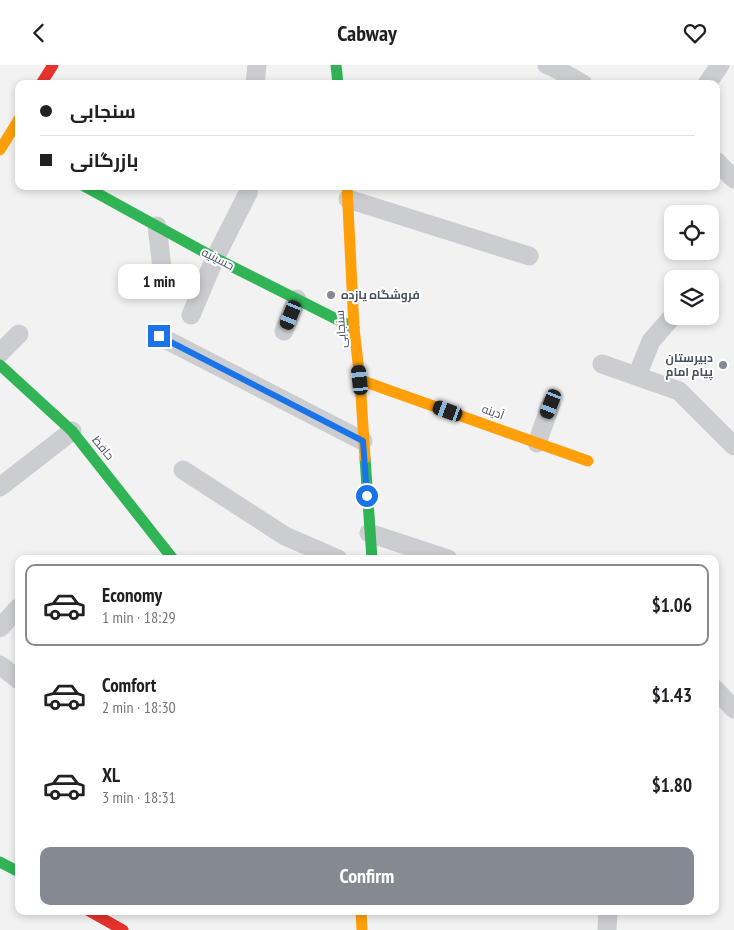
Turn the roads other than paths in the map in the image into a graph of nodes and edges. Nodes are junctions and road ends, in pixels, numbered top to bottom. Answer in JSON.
{"nodes":[{"id":1,"x":53,"y":65,"type":"edge"},
{"id":2,"x":257,"y":65,"type":"edge"},
{"id":3,"x":336,"y":65,"type":"edge"},
{"id":4,"x":548,"y":65,"type":"edge"},
{"id":5,"x":720,"y":65,"type":"edge"},
{"id":6,"x":44,"y":80,"type":"edge"},
{"id":7,"x":255,"y":80,"type":"edge"},
{"id":8,"x":338,"y":80,"type":"edge"},
{"id":9,"x":576,"y":80,"type":"edge"},
{"id":10,"x":710,"y":80,"type":"edge"},
{"id":11,"x":15,"y":127,"type":"edge"},
{"id":12,"x":6,"y":145,"type":"edge"},
{"id":13,"x":720,"y":165,"type":"edge"},
{"id":14,"x":734,"y":179,"type":"edge"},
{"id":15,"x":91,"y":190,"type":"edge"},
{"id":16,"x":248,"y":190,"type":"edge"},
{"id":17,"x":348,"y":193,"type":"edge"},
{"id":18,"x":157,"y":227,"type":"junction"},
{"id":19,"x":529,"y":256,"type":"dead end"},
{"id":20,"x":215,"y":258,"type":"junction"},
{"id":21,"x":164,"y":284,"type":"dead end"},
{"id":22,"x":297,"y":299,"type":"junction"},
{"id":23,"x":192,"y":315,"type":"dead end"},
{"id":24,"x":665,"y":325,"type":"edge"},
{"id":25,"x":354,"y":328,"type":"junction"},
{"id":26,"x":284,"y":331,"type":"dead end"},
{"id":27,"x":19,"y":334,"type":"dead end"},
{"id":28,"x":159,"y":336,"type":"dead end"},
{"id":29,"x":0,"y":353,"type":"edge"},
{"id":30,"x":602,"y":363,"type":"dead end"},
{"id":31,"x":0,"y":365,"type":"edge"},
{"id":32,"x":637,"y":376,"type":"junction"},
{"id":33,"x":360,"y":380,"type":"junction"},
{"id":34,"x":551,"y":404,"type":"dead end"},
{"id":35,"x":72,"y":431,"type":"junction"},
{"id":36,"x":363,"y":441,"type":"junction"},
{"id":37,"x":536,"y":443,"type":"junction"},
{"id":38,"x":734,"y":446,"type":"edge"},
{"id":39,"x":588,"y":461,"type":"dead end"},
{"id":40,"x":183,"y":470,"type":"dead end"},
{"id":41,"x":0,"y":487,"type":"edge"},
{"id":42,"x":369,"y":533,"type":"junction"},
{"id":43,"x":170,"y":555,"type":"edge"},
{"id":44,"x":329,"y":555,"type":"edge"},
{"id":45,"x":372,"y":555,"type":"edge"},
{"id":46,"x":436,"y":555,"type":"edge"},
{"id":47,"x":15,"y":612,"type":"edge"},
{"id":48,"x":0,"y":628,"type":"edge"},
{"id":49,"x":0,"y":665,"type":"edge"},
{"id":50,"x":15,"y":677,"type":"edge"},
{"id":51,"x":719,"y":693,"type":"edge"},
{"id":52,"x":734,"y":709,"type":"edge"},
{"id":53,"x":0,"y":862,"type":"edge"},
{"id":54,"x":15,"y":870,"type":"edge"},
{"id":55,"x":96,"y":915,"type":"edge"},
{"id":56,"x":361,"y":915,"type":"edge"},
{"id":57,"x":608,"y":915,"type":"edge"},
{"id":58,"x":123,"y":930,"type":"edge"},
{"id":59,"x":362,"y":930,"type":"edge"},
{"id":60,"x":607,"y":930,"type":"edge"}],
"edges":[{"from":1,"to":6,"type":"street"},
{"from":2,"to":7,"type":"street"},
{"from":3,"to":8,"type":"street"},
{"from":4,"to":9,"type":"street"},
{"from":5,"to":10,"type":"street"},
{"from":11,"to":12,"type":"street"},
{"from":13,"to":14,"type":"street"},
{"from":15,"to":18,"type":"street","name":"حسینیه"},
{"from":16,"to":20,"type":"street"},
{"from":17,"to":19,"type":"street"},
{"from":17,"to":25,"type":"street","name":"سنجابی"},
{"from":18,"to":20,"type":"street","name":"حسینیه"},
{"from":18,"to":21,"type":"street"},
{"from":20,"to":22,"type":"street","name":"حسینیه"},
{"from":20,"to":23,"type":"street"},
{"from":22,"to":25,"type":"street","name":"حسینیه"},
{"from":22,"to":26,"type":"street"},
{"from":24,"to":32,"type":"street"},
{"from":25,"to":33,"type":"street","name":"سنجابی"},
{"from":27,"to":29,"type":"street"},
{"from":28,"to":36,"type":"street"},
{"from":30,"to":32,"type":"street"},
{"from":31,"to":35,"type":"street","name":"حافظ"},
{"from":32,"to":38,"type":"street"},
{"from":33,"to":36,"type":"street","name":"سنجابی"},
{"from":33,"to":37,"type":"street","name":"آدینه"},
{"from":34,"to":37,"type":"street"},
{"from":35,"to":41,"type":"street"},
{"from":35,"to":43,"type":"street","name":"حافظ"},
{"from":36,"to":42,"type":"street","name":"سنجابی"},
{"from":37,"to":39,"type":"street","name":"آدینه"},
{"from":40,"to":44,"type":"street"},
{"from":42,"to":45,"type":"street","name":"سنجابی"},
{"from":42,"to":46,"type":"street"},
{"from":47,"to":48,"type":"street"},
{"from":49,"to":50,"type":"street"},
{"from":51,"to":52,"type":"street"},
{"from":53,"to":54,"type":"street"},
{"from":55,"to":58,"type":"street"},
{"from":56,"to":59,"type":"street"},
{"from":57,"to":60,"type":"street"}]}
